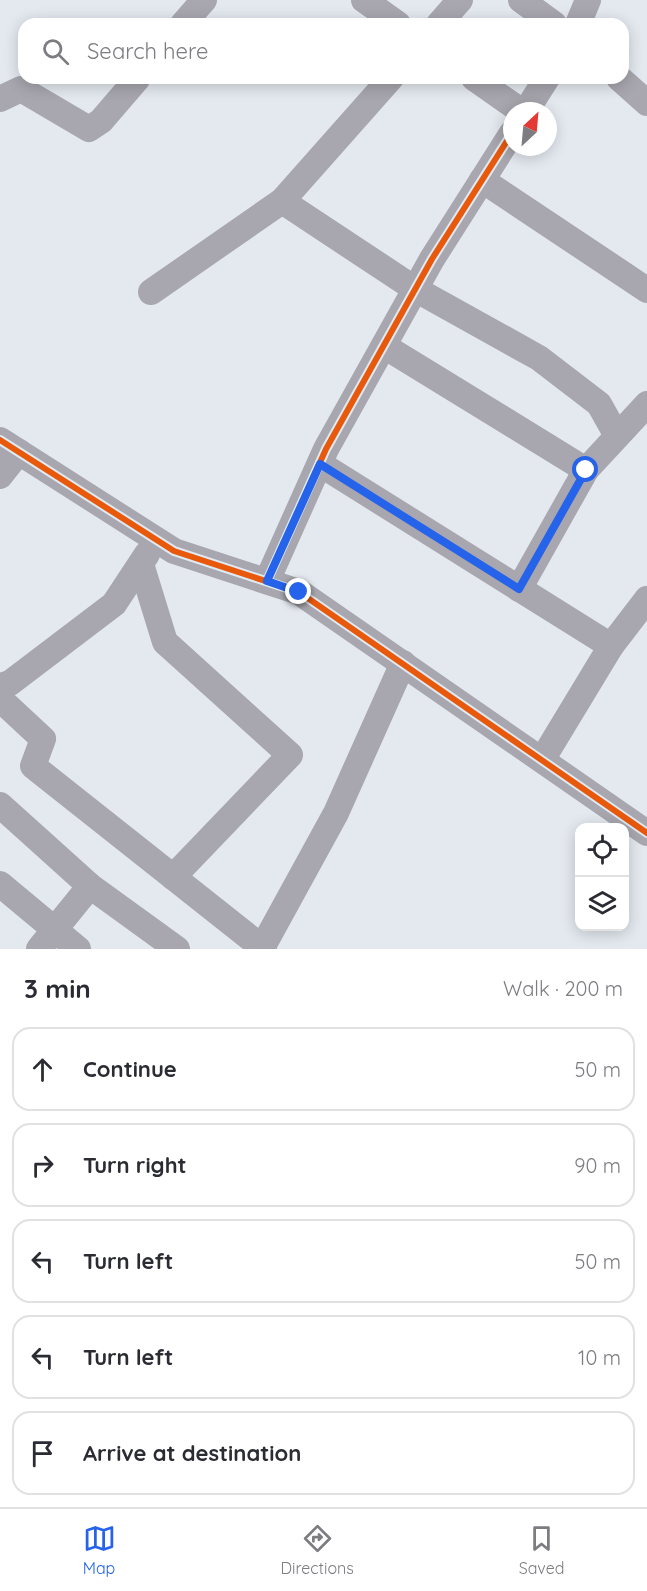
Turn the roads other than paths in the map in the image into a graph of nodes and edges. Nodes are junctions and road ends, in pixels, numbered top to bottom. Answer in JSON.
{"nodes":[{"id":1,"x":204,"y":0,"type":"edge"},
{"id":2,"x":364,"y":0,"type":"edge"},
{"id":3,"x":460,"y":0,"type":"edge"},
{"id":4,"x":521,"y":0,"type":"edge"},
{"id":5,"x":588,"y":0,"type":"edge"},
{"id":6,"x":188,"y":18,"type":"edge"},
{"id":7,"x":390,"y":18,"type":"edge"},
{"id":8,"x":444,"y":18,"type":"edge"},
{"id":9,"x":546,"y":18,"type":"edge"},
{"id":10,"x":580,"y":18,"type":"edge"},
{"id":11,"x":133,"y":84,"type":"edge"},
{"id":12,"x":386,"y":84,"type":"edge"},
{"id":13,"x":483,"y":84,"type":"edge"},
{"id":14,"x":543,"y":84,"type":"edge"},
{"id":15,"x":626,"y":84,"type":"edge"},
{"id":16,"x":0,"y":99,"type":"edge"},
{"id":17,"x":508,"y":102,"type":"edge"},
{"id":18,"x":532,"y":102,"type":"edge"},
{"id":19,"x":647,"y":103,"type":"edge"},
{"id":20,"x":503,"y":147,"type":"edge"},
{"id":21,"x":482,"y":180,"type":"junction"},
{"id":22,"x":282,"y":201,"type":"junction"},
{"id":23,"x":416,"y":289,"type":"junction"},
{"id":24,"x":647,"y":290,"type":"edge"},
{"id":25,"x":151,"y":292,"type":"dead end"},
{"id":26,"x":384,"y":346,"type":"junction"},
{"id":27,"x":647,"y":404,"type":"edge"},
{"id":28,"x":617,"y":436,"type":"junction"},
{"id":29,"x":9,"y":446,"type":"edge"},
{"id":30,"x":320,"y":464,"type":"junction"},
{"id":31,"x":586,"y":470,"type":"junction"},
{"id":32,"x":0,"y":476,"type":"edge"},
{"id":33,"x":157,"y":540,"type":"junction"},
{"id":34,"x":141,"y":564,"type":"junction"},
{"id":35,"x":267,"y":581,"type":"junction"},
{"id":36,"x":519,"y":589,"type":"junction"},
{"id":37,"x":647,"y":599,"type":"edge"},
{"id":38,"x":611,"y":646,"type":"junction"},
{"id":39,"x":403,"y":663,"type":"junction"},
{"id":40,"x":0,"y":686,"type":"edge"},
{"id":41,"x":0,"y":699,"type":"edge"},
{"id":42,"x":542,"y":760,"type":"junction"},
{"id":43,"x":0,"y":805,"type":"edge"},
{"id":44,"x":647,"y":833,"type":"edge"},
{"id":45,"x":173,"y":877,"type":"junction"},
{"id":46,"x":0,"y":884,"type":"edge"},
{"id":47,"x":90,"y":886,"type":"junction"},
{"id":48,"x":55,"y":929,"type":"junction"},
{"id":49,"x":263,"y":948,"type":"edge"},
{"id":50,"x":39,"y":949,"type":"edge"},
{"id":51,"x":78,"y":949,"type":"edge"},
{"id":52,"x":177,"y":949,"type":"edge"}],
"edges":[{"from":1,"to":6,"type":"street"},
{"from":2,"to":7,"type":"street"},
{"from":3,"to":8,"type":"street"},
{"from":4,"to":9,"type":"street"},
{"from":5,"to":10,"type":"street"},
{"from":11,"to":16,"type":"street"},
{"from":12,"to":22,"type":"street"},
{"from":13,"to":17,"type":"street"},
{"from":14,"to":18,"type":"street"},
{"from":15,"to":19,"type":"street"},
{"from":20,"to":21,"type":"street"},
{"from":21,"to":23,"type":"street"},
{"from":21,"to":24,"type":"street"},
{"from":22,"to":23,"type":"street"},
{"from":22,"to":25,"type":"street"},
{"from":23,"to":26,"type":"street"},
{"from":23,"to":28,"type":"street"},
{"from":26,"to":30,"type":"street"},
{"from":26,"to":31,"type":"street"},
{"from":27,"to":28,"type":"street"},
{"from":28,"to":31,"type":"street"},
{"from":29,"to":32,"type":"street"},
{"from":29,"to":33,"type":"street"},
{"from":30,"to":35,"type":"street"},
{"from":30,"to":36,"type":"street"},
{"from":31,"to":36,"type":"street"},
{"from":33,"to":34,"type":"street"},
{"from":33,"to":35,"type":"street"},
{"from":34,"to":40,"type":"street"},
{"from":34,"to":45,"type":"street"},
{"from":35,"to":39,"type":"street"},
{"from":36,"to":38,"type":"street"},
{"from":37,"to":38,"type":"street"},
{"from":38,"to":42,"type":"street"},
{"from":39,"to":42,"type":"street"},
{"from":39,"to":49,"type":"street"},
{"from":41,"to":45,"type":"street"},
{"from":42,"to":44,"type":"street"},
{"from":43,"to":47,"type":"street"},
{"from":45,"to":49,"type":"street"},
{"from":46,"to":48,"type":"street"},
{"from":47,"to":48,"type":"street"},
{"from":47,"to":52,"type":"street"},
{"from":48,"to":50,"type":"street"},
{"from":48,"to":51,"type":"street"}]}
